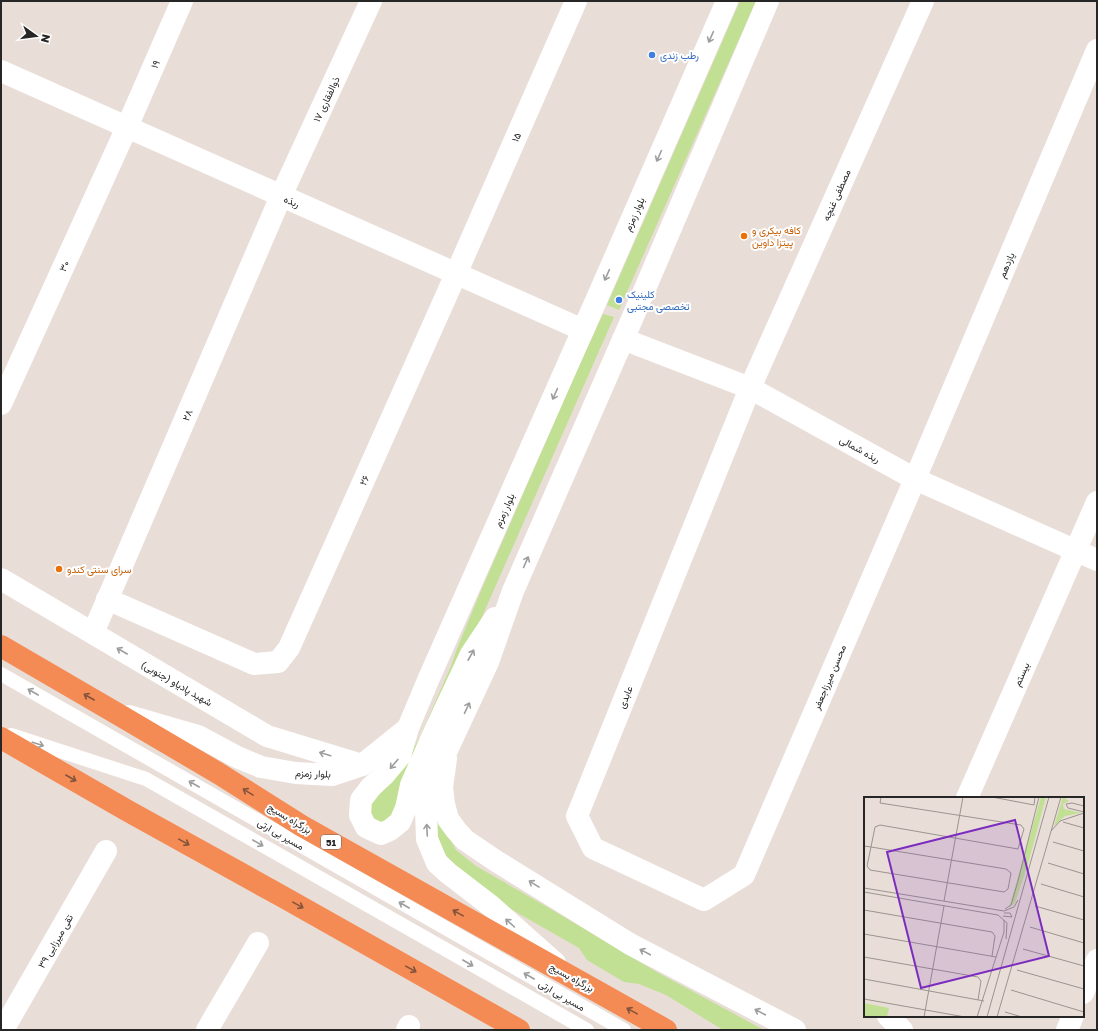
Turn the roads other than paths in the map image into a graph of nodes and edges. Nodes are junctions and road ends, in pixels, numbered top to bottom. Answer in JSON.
{"nodes":[{"id":1,"x":182,"y":1,"type":"edge"},
{"id":2,"x":371,"y":1,"type":"edge"},
{"id":3,"x":576,"y":1,"type":"edge"},
{"id":4,"x":727,"y":1,"type":"edge"},
{"id":5,"x":768,"y":1,"type":"edge"},
{"id":6,"x":923,"y":1,"type":"edge"},
{"id":7,"x":1097,"y":50,"type":"edge"},
{"id":8,"x":1,"y":72,"type":"edge"},
{"id":9,"x":127,"y":127,"type":"junction"},
{"id":10,"x":281,"y":196,"type":"junction"},
{"id":11,"x":456,"y":274,"type":"junction"},
{"id":12,"x":583,"y":330,"type":"junction"},
{"id":13,"x":623,"y":339,"type":"junction"},
{"id":14,"x":750,"y":388,"type":"junction"},
{"id":15,"x":1,"y":404,"type":"edge"},
{"id":16,"x":915,"y":479,"type":"junction"},
{"id":17,"x":1097,"y":502,"type":"edge"},
{"id":18,"x":1076,"y":551,"type":"junction"},
{"id":19,"x":1097,"y":560,"type":"edge"},
{"id":20,"x":1,"y":579,"type":"edge"},
{"id":21,"x":513,"y":591,"type":"junction"},
{"id":22,"x":108,"y":599,"type":"junction"},
{"id":23,"x":93,"y":633,"type":"junction"},
{"id":24,"x":1,"y":646,"type":"edge"},
{"id":25,"x":1,"y":674,"type":"edge"},
{"id":26,"x":116,"y":713,"type":"junction"},
{"id":27,"x":408,"y":728,"type":"junction"},
{"id":28,"x":1,"y":732,"type":"edge"},
{"id":29,"x":1,"y":738,"type":"edge"},
{"id":30,"x":447,"y":750,"type":"junction"},
{"id":31,"x":362,"y":765,"type":"junction"},
{"id":32,"x":967,"y":797,"type":"edge"},
{"id":33,"x":106,"y":851,"type":"dead end"},
{"id":34,"x":744,"y":875,"type":"joint"},
{"id":35,"x":258,"y":943,"type":"dead end"},
{"id":36,"x":1097,"y":960,"type":"edge"},
{"id":37,"x":571,"y":977,"type":"junction"},
{"id":38,"x":1084,"y":991,"type":"edge"},
{"id":39,"x":889,"y":1017,"type":"edge"},
{"id":40,"x":1073,"y":1017,"type":"edge"},
{"id":41,"x":3,"y":1030,"type":"edge"},
{"id":42,"x":207,"y":1030,"type":"edge"},
{"id":43,"x":519,"y":1030,"type":"edge"},
{"id":44,"x":586,"y":1030,"type":"edge"},
{"id":45,"x":624,"y":1030,"type":"edge"},
{"id":46,"x":666,"y":1030,"type":"edge"},
{"id":47,"x":795,"y":1030,"type":"edge"},
{"id":48,"x":902,"y":1030,"type":"edge"},
{"id":49,"x":1067,"y":1030,"type":"edge"}],
"edges":[{"from":1,"to":9,"type":"street","name":"۱۹"},
{"from":2,"to":10,"type":"street","name":"ذوالفقاری ۱۷"},
{"from":3,"to":11,"type":"street","name":"۱۵"},
{"from":4,"to":12,"type":"street","name":"بلوار زمزم","one_way":true},
{"from":5,"to":13,"type":"street"},
{"from":6,"to":14,"type":"street","name":"مصطفی غنچه"},
{"from":7,"to":16,"type":"street","name":"یازدهم"},
{"from":8,"to":9,"type":"street","name":"ربذه"},
{"from":9,"to":10,"type":"street","name":"ربذه"},
{"from":9,"to":15,"type":"street","name":"۳۰"},
{"from":10,"to":11,"type":"street","name":"ربذه"},
{"from":10,"to":22,"type":"street","name":"۲۸"},
{"from":11,"to":12,"type":"street","name":"ربذه"},
{"from":11,"to":22,"type":"street","name":"۲۶"},
{"from":12,"to":27,"type":"street","name":"بلوار زمزم","one_way":true},
{"from":13,"to":14,"type":"street","name":"ربذه شمالی"},
{"from":21,"to":13,"type":"street","one_way":true},
{"from":14,"to":16,"type":"street","name":"ربذه شمالی"},
{"from":14,"to":34,"type":"street","name":"عابدی"},
{"from":16,"to":18,"type":"street","name":"ربذه شمالی"},
{"from":16,"to":34,"type":"street","name":"محسن میرزاجعفر"},
{"from":17,"to":18,"type":"street","name":"بیستم"},
{"from":18,"to":19,"type":"street","name":"ربذه شمالی"},
{"from":18,"to":32,"type":"street","name":"بیستم"},
{"from":20,"to":23,"type":"street","name":"شهید پادیاو (جنوبی)"},
{"from":27,"to":21,"type":"street","one_way":true},
{"from":30,"to":21,"type":"street","one_way":true},
{"from":22,"to":23,"type":"street","name":"۲۸"},
{"from":31,"to":23,"type":"street","name":"شهید پادیاو (جنوبی)","one_way":true},
{"from":26,"to":24,"type":"highway","name":"بزرگراه بسیج","number":"51","one_way":true},
{"from":45,"to":25,"type":"lane","name":"مسیر بی ارتی","one_way":true},
{"from":26,"to":31,"type":"street","name":"بلوار زمزم"},
{"from":37,"to":26,"type":"highway","name":"بزرگراه بسیج","number":"51","one_way":true},
{"from":27,"to":31,"type":"street","name":"بلوار زمزم"},
{"from":28,"to":44,"type":"lane","name":"مسیر بی ارتی","one_way":true},
{"from":29,"to":43,"type":"highway","one_way":true},
{"from":37,"to":30,"type":"street","one_way":true},
{"from":47,"to":30,"type":"street","one_way":true},
{"from":33,"to":41,"type":"street","name":"تقی میرزایی ۳۹"},
{"from":35,"to":42,"type":"street"},
{"from":36,"to":38,"type":"street"},
{"from":46,"to":37,"type":"highway","name":"بزرگراه بسیج","number":"51","one_way":true},
{"from":39,"to":48,"type":"street"},
{"from":40,"to":49,"type":"street"}]}
